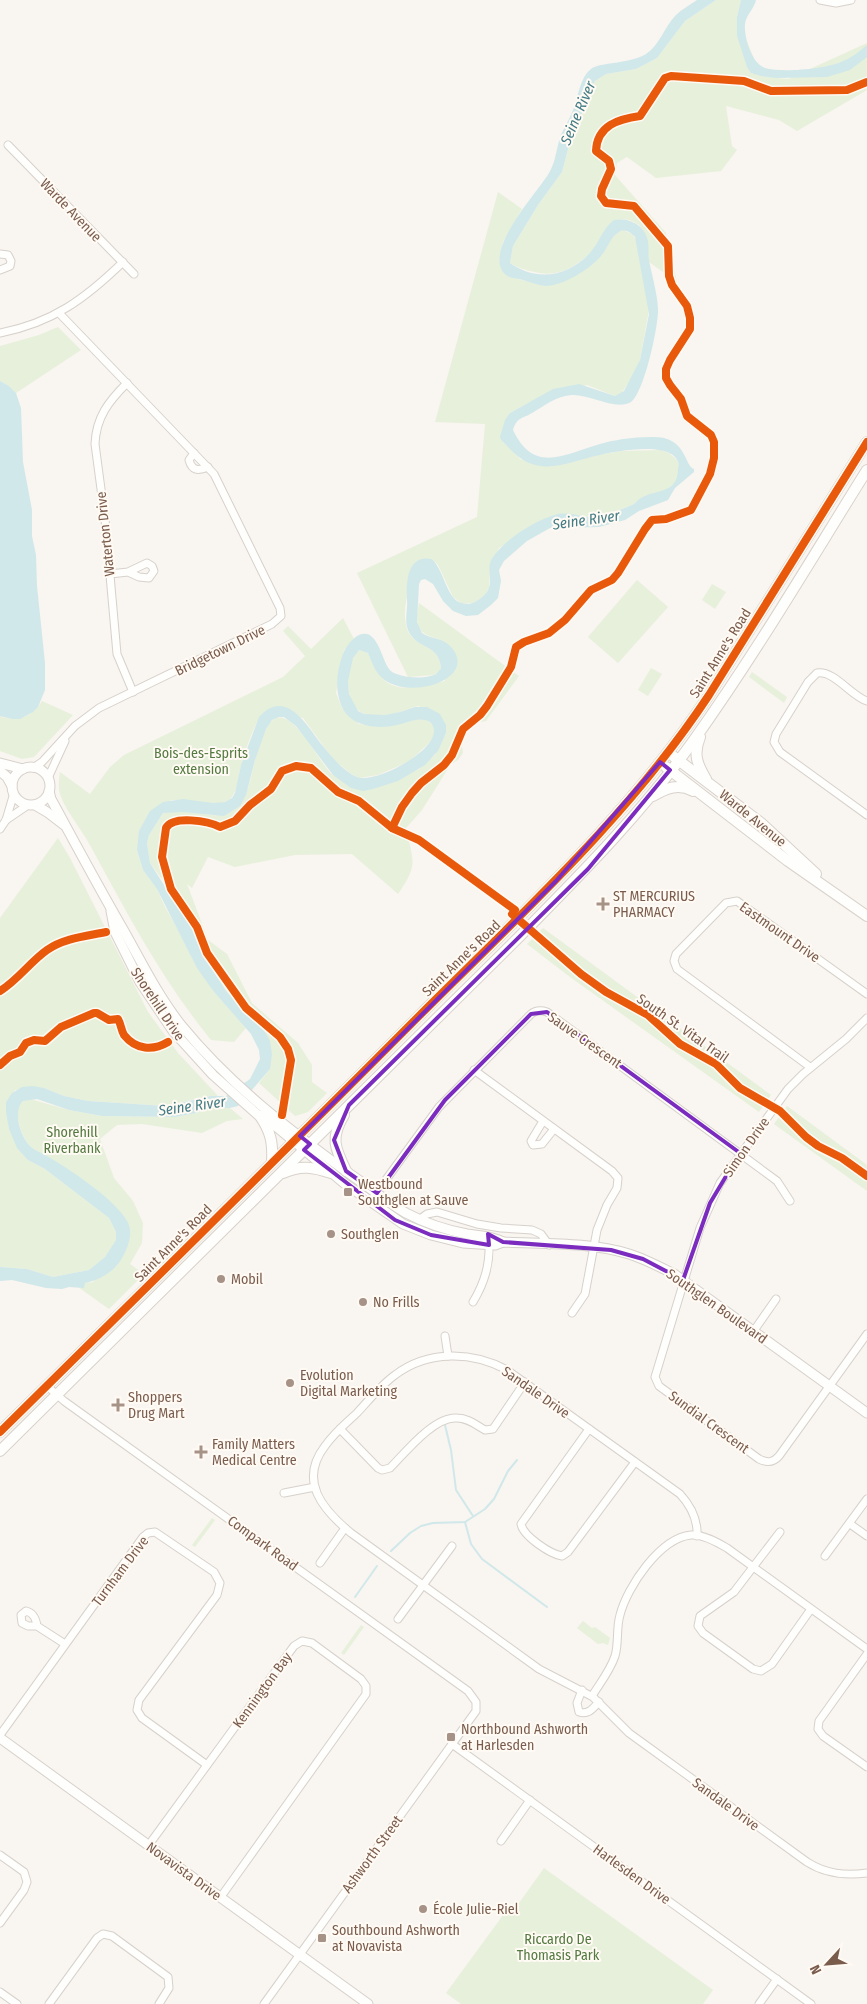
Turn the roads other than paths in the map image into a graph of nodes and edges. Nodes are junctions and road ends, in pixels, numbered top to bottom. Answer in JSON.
{"nodes":[{"id":1,"x":820,"y":0,"type":"edge"},
{"id":2,"x":851,"y":0,"type":"edge"},
{"id":3,"x":8,"y":145,"type":"dead end"},
{"id":4,"x":0,"y":254,"type":"edge"},
{"id":5,"x":122,"y":262,"type":"junction"},
{"id":6,"x":0,"y":270,"type":"edge"},
{"id":7,"x":134,"y":274,"type":"dead end"},
{"id":8,"x":59,"y":313,"type":"junction"},
{"id":9,"x":0,"y":333,"type":"edge"},
{"id":10,"x":127,"y":383,"type":"junction"},
{"id":11,"x":867,"y":442,"type":"edge"},
{"id":12,"x":194,"y":453,"type":"junction"},
{"id":13,"x":208,"y":467,"type":"junction"},
{"id":14,"x":867,"y":470,"type":"edge"},
{"id":15,"x":128,"y":572,"type":"dead end"},
{"id":16,"x":110,"y":574,"type":"junction"},
{"id":17,"x":133,"y":692,"type":"junction"},
{"id":18,"x":867,"y":701,"type":"edge"},
{"id":19,"x":708,"y":718,"type":"junction"},
{"id":20,"x":67,"y":736,"type":"junction"},
{"id":21,"x":668,"y":751,"type":"junction"},
{"id":22,"x":678,"y":760,"type":"junction"},
{"id":23,"x":660,"y":762,"type":"junction"},
{"id":24,"x":0,"y":763,"type":"edge"},
{"id":25,"x":33,"y":768,"type":"junction"},
{"id":26,"x":23,"y":770,"type":"junction"},
{"id":27,"x":670,"y":770,"type":"junction"},
{"id":28,"x":0,"y":771,"type":"edge"},
{"id":29,"x":48,"y":778,"type":"junction"},
{"id":30,"x":708,"y":782,"type":"junction"},
{"id":31,"x":13,"y":790,"type":"junction"},
{"id":32,"x":49,"y":791,"type":"junction"},
{"id":33,"x":705,"y":797,"type":"junction"},
{"id":34,"x":644,"y":803,"type":"junction"},
{"id":35,"x":31,"y":805,"type":"junction"},
{"id":36,"x":867,"y":815,"type":"edge"},
{"id":37,"x":6,"y":820,"type":"junction"},
{"id":38,"x":66,"y":827,"type":"junction"},
{"id":39,"x":0,"y":829,"type":"edge"},
{"id":40,"x":832,"y":891,"type":"junction"},
{"id":41,"x":867,"y":916,"type":"edge"},
{"id":42,"x":867,"y":994,"type":"edge"},
{"id":43,"x":867,"y":1018,"type":"edge"},
{"id":44,"x":810,"y":1067,"type":"junction"},
{"id":45,"x":474,"y":1070,"type":"junction"},
{"id":46,"x":349,"y":1105,"type":"junction"},
{"id":47,"x":260,"y":1113,"type":"junction"},
{"id":48,"x":543,"y":1121,"type":"junction"},
{"id":49,"x":554,"y":1129,"type":"junction"},
{"id":50,"x":297,"y":1139,"type":"junction"},
{"id":51,"x":307,"y":1147,"type":"junction"},
{"id":52,"x":740,"y":1153,"type":"junction"},
{"id":53,"x":272,"y":1162,"type":"junction"},
{"id":54,"x":346,"y":1171,"type":"junction"},
{"id":55,"x":331,"y":1173,"type":"junction"},
{"id":56,"x":278,"y":1176,"type":"junction"},
{"id":57,"x":377,"y":1192,"type":"junction"},
{"id":58,"x":790,"y":1201,"type":"dead end"},
{"id":59,"x":370,"y":1202,"type":"junction"},
{"id":60,"x":420,"y":1219,"type":"junction"},
{"id":61,"x":489,"y":1241,"type":"junction"},
{"id":62,"x":549,"y":1245,"type":"junction"},
{"id":63,"x":594,"y":1247,"type":"junction"},
{"id":64,"x":683,"y":1280,"type":"junction"},
{"id":65,"x":776,"y":1299,"type":"dead end"},
{"id":66,"x":473,"y":1302,"type":"dead end"},
{"id":67,"x":572,"y":1313,"type":"dead end"},
{"id":68,"x":753,"y":1332,"type":"junction"},
{"id":69,"x":867,"y":1334,"type":"edge"},
{"id":70,"x":445,"y":1336,"type":"dead end"},
{"id":71,"x":448,"y":1356,"type":"junction"},
{"id":72,"x":525,"y":1382,"type":"junction"},
{"id":73,"x":47,"y":1386,"type":"junction"},
{"id":74,"x":830,"y":1386,"type":"junction"},
{"id":75,"x":56,"y":1395,"type":"junction"},
{"id":76,"x":867,"y":1413,"type":"edge"},
{"id":77,"x":340,"y":1429,"type":"junction"},
{"id":78,"x":589,"y":1429,"type":"junction"},
{"id":79,"x":0,"y":1432,"type":"edge"},
{"id":80,"x":0,"y":1451,"type":"edge"},
{"id":81,"x":635,"y":1462,"type":"junction"},
{"id":82,"x":315,"y":1488,"type":"junction"},
{"id":83,"x":284,"y":1493,"type":"dead end"},
{"id":84,"x":867,"y":1499,"type":"edge"},
{"id":85,"x":850,"y":1524,"type":"junction"},
{"id":86,"x":345,"y":1528,"type":"junction"},
{"id":87,"x":780,"y":1532,"type":"dead end"},
{"id":88,"x":697,"y":1536,"type":"junction"},
{"id":89,"x":867,"y":1536,"type":"edge"},
{"id":90,"x":452,"y":1546,"type":"dead end"},
{"id":91,"x":825,"y":1556,"type":"dead end"},
{"id":92,"x":320,"y":1563,"type":"dead end"},
{"id":93,"x":754,"y":1567,"type":"junction"},
{"id":94,"x":423,"y":1584,"type":"junction"},
{"id":95,"x":811,"y":1609,"type":"junction"},
{"id":96,"x":398,"y":1619,"type":"dead end"},
{"id":97,"x":37,"y":1626,"type":"dead end"},
{"id":98,"x":65,"y":1644,"type":"junction"},
{"id":99,"x":867,"y":1649,"type":"edge"},
{"id":100,"x":867,"y":1654,"type":"edge"},
{"id":101,"x":582,"y":1690,"type":"junction"},
{"id":102,"x":592,"y":1696,"type":"junction"},
{"id":103,"x":599,"y":1702,"type":"junction"},
{"id":104,"x":476,"y":1704,"type":"joint"},
{"id":105,"x":0,"y":1737,"type":"edge"},
{"id":106,"x":452,"y":1744,"type":"junction"},
{"id":107,"x":207,"y":1765,"type":"junction"},
{"id":108,"x":867,"y":1767,"type":"edge"},
{"id":109,"x":530,"y":1800,"type":"junction"},
{"id":110,"x":501,"y":1841,"type":"dead end"},
{"id":111,"x":148,"y":1846,"type":"junction"},
{"id":112,"x":0,"y":1855,"type":"edge"},
{"id":113,"x":867,"y":1873,"type":"edge"},
{"id":114,"x":220,"y":1898,"type":"junction"},
{"id":115,"x":0,"y":1923,"type":"edge"},
{"id":116,"x":299,"y":1955,"type":"junction"},
{"id":117,"x":777,"y":1979,"type":"junction"},
{"id":118,"x":0,"y":1992,"type":"edge"},
{"id":119,"x":17,"y":2004,"type":"edge"},
{"id":120,"x":49,"y":2004,"type":"edge"},
{"id":121,"x":159,"y":2004,"type":"edge"},
{"id":122,"x":264,"y":2004,"type":"edge"},
{"id":123,"x":368,"y":2004,"type":"edge"},
{"id":124,"x":759,"y":2004,"type":"edge"},
{"id":125,"x":811,"y":2004,"type":"edge"}],
"edges":[{"from":1,"to":2,"type":"street"},
{"from":3,"to":5,"type":"street","name":"Warde Avenue"},
{"from":4,"to":6,"type":"street"},
{"from":5,"to":7,"type":"street","name":"Warde Avenue"},
{"from":5,"to":8,"type":"street"},
{"from":8,"to":9,"type":"street"},
{"from":8,"to":10,"type":"street","name":"Bridgetown Drive"},
{"from":10,"to":12,"type":"street","name":"Bridgetown Drive"},
{"from":10,"to":16,"type":"street","name":"Waterton Drive"},
{"from":11,"to":21,"type":"main road","name":"Saint Anne's Road"},
{"from":12,"to":13,"type":"street","name":"Bridgetown Drive"},
{"from":12,"to":13,"type":"street","name":"Bridgetown Drive"},
{"from":13,"to":17,"type":"street","name":"Bridgetown Drive"},
{"from":14,"to":19,"type":"main road","name":"Saint Anne's Road"},
{"from":15,"to":16,"type":"street"},
{"from":16,"to":17,"type":"street","name":"Waterton Drive"},
{"from":17,"to":20,"type":"street","name":"Bridgetown Drive"},
{"from":18,"to":36,"type":"street"},
{"from":19,"to":22,"type":"main road","name":"Saint Anne's Road"},
{"from":19,"to":30,"type":"main road"},
{"from":20,"to":25,"type":"street","name":"Bridgetown Drive"},
{"from":20,"to":29,"type":"street","name":"Bridgetown Drive"},
{"from":21,"to":22,"type":"main road","name":"Warde Avenue"},
{"from":21,"to":23,"type":"main road","name":"Saint Anne's Road"},
{"from":22,"to":27,"type":"main road","name":"Saint Anne's Road"},
{"from":22,"to":30,"type":"main road","name":"Warde Avenue"},
{"from":23,"to":27,"type":"main road","name":"Warde Avenue"},
{"from":23,"to":50,"type":"main road","name":"Saint Anne's Road"},
{"from":24,"to":26,"type":"street"},
{"from":25,"to":26,"type":"street"},
{"from":25,"to":29,"type":"street"},
{"from":26,"to":31,"type":"street"},
{"from":27,"to":33,"type":"main road","name":"Warde Avenue"},
{"from":27,"to":34,"type":"main road","name":"Saint Anne's Road"},
{"from":28,"to":31,"type":"street"},
{"from":29,"to":32,"type":"street"},
{"from":30,"to":40,"type":"main road","name":"Warde Avenue"},
{"from":31,"to":35,"type":"street"},
{"from":31,"to":37,"type":"street"},
{"from":32,"to":35,"type":"street"},
{"from":32,"to":38,"type":"street","name":"Shorehill Drive"},
{"from":33,"to":34,"type":"main road"},
{"from":33,"to":40,"type":"main road","name":"Warde Avenue"},
{"from":34,"to":46,"type":"main road","name":"Saint Anne's Road"},
{"from":35,"to":37,"type":"street"},
{"from":35,"to":38,"type":"street","name":"Shorehill Drive"},
{"from":37,"to":39,"type":"street"},
{"from":38,"to":47,"type":"street","name":"Shorehill Drive"},
{"from":40,"to":41,"type":"main road","name":"Warde Avenue"},
{"from":42,"to":44,"type":"street","name":"Eastmount Drive"},
{"from":43,"to":44,"type":"street","name":"Simon Drive"},
{"from":44,"to":52,"type":"street","name":"Simon Drive"},
{"from":45,"to":48,"type":"street"},
{"from":45,"to":52,"type":"street","name":"Sauve Crescent"},
{"from":45,"to":57,"type":"street","name":"Sauve Crescent"},
{"from":46,"to":51,"type":"main road","name":"Saint Anne's Road"},
{"from":46,"to":54,"type":"main road"},
{"from":47,"to":50,"type":"street","name":"Shorehill Drive"},
{"from":47,"to":53,"type":"main road"},
{"from":48,"to":49,"type":"street"},
{"from":48,"to":49,"type":"street"},
{"from":49,"to":63,"type":"street"},
{"from":50,"to":51,"type":"street","name":"Southglen Boulevard"},
{"from":50,"to":53,"type":"main road","name":"Saint Anne's Road"},
{"from":51,"to":54,"type":"street","name":"Southglen Boulevard"},
{"from":51,"to":55,"type":"street","name":"Southglen Boulevard"},
{"from":51,"to":56,"type":"main road","name":"Saint Anne's Road"},
{"from":52,"to":58,"type":"street","name":"Sauve Crescent"},
{"from":52,"to":64,"type":"street","name":"Simon Drive"},
{"from":53,"to":73,"type":"main road","name":"Saint Anne's Road"},
{"from":54,"to":57,"type":"street","name":"Southglen Boulevard"},
{"from":55,"to":56,"type":"main road"},
{"from":55,"to":59,"type":"street","name":"Southglen Boulevard"},
{"from":56,"to":75,"type":"main road","name":"Saint Anne's Road"},
{"from":57,"to":59,"type":"street","name":"Sauve Crescent"},
{"from":57,"to":60,"type":"street","name":"Southglen Boulevard"},
{"from":59,"to":61,"type":"street","name":"Southglen Boulevard"},
{"from":60,"to":61,"type":"street","name":"Southglen Boulevard"},
{"from":60,"to":62,"type":"street"},
{"from":61,"to":62,"type":"street","name":"Southglen Boulevard"},
{"from":61,"to":66,"type":"street"},
{"from":62,"to":63,"type":"street","name":"Southglen Boulevard"},
{"from":63,"to":64,"type":"street","name":"Southglen Boulevard"},
{"from":63,"to":67,"type":"street"},
{"from":64,"to":68,"type":"street","name":"Southglen Boulevard"},
{"from":64,"to":74,"type":"street","name":"Sundial Crescent"},
{"from":65,"to":68,"type":"street"},
{"from":68,"to":74,"type":"street","name":"Southglen Boulevard"},
{"from":69,"to":74,"type":"street"},
{"from":70,"to":71,"type":"street"},
{"from":71,"to":72,"type":"street","name":"Sandale Drive"},
{"from":71,"to":77,"type":"street","name":"Sandale Drive"},
{"from":72,"to":77,"type":"street"},
{"from":72,"to":78,"type":"street","name":"Sandale Drive"},
{"from":73,"to":75,"type":"street","name":"Compark Road"},
{"from":73,"to":79,"type":"main road","name":"Saint Anne's Road"},
{"from":74,"to":76,"type":"street","name":"Southglen Boulevard"},
{"from":75,"to":80,"type":"main road","name":"Saint Anne's Road"},
{"from":75,"to":104,"type":"street","name":"Compark Road"},
{"from":77,"to":82,"type":"street","name":"Sandale Drive"},
{"from":78,"to":81,"type":"street","name":"Sandale Drive"},
{"from":78,"to":81,"type":"street"},
{"from":81,"to":88,"type":"street","name":"Sandale Drive"},
{"from":82,"to":83,"type":"street"},
{"from":82,"to":86,"type":"street","name":"Sandale Drive"},
{"from":84,"to":85,"type":"street"},
{"from":85,"to":89,"type":"street"},
{"from":85,"to":91,"type":"street"},
{"from":86,"to":92,"type":"street"},
{"from":86,"to":94,"type":"street","name":"Sandale Drive"},
{"from":87,"to":93,"type":"street"},
{"from":88,"to":93,"type":"street"},
{"from":88,"to":102,"type":"street"},
{"from":90,"to":94,"type":"street"},
{"from":93,"to":95,"type":"street"},
{"from":93,"to":95,"type":"street"},
{"from":94,"to":96,"type":"street"},
{"from":94,"to":101,"type":"street","name":"Sandale Drive"},
{"from":95,"to":99,"type":"street"},
{"from":97,"to":98,"type":"street"},
{"from":98,"to":105,"type":"street","name":"Turnham Drive"},
{"from":98,"to":107,"type":"street","name":"Turnham Drive"},
{"from":100,"to":108,"type":"street"},
{"from":101,"to":102,"type":"street","name":"Sandale Drive"},
{"from":101,"to":103,"type":"street"},
{"from":102,"to":103,"type":"street","name":"Sandale Drive"},
{"from":103,"to":113,"type":"street","name":"Sandale Drive"},
{"from":104,"to":106,"type":"street","name":"Ashworth Street"},
{"from":105,"to":111,"type":"street","name":"Novavista Drive"},
{"from":106,"to":109,"type":"street","name":"Harlesden Drive"},
{"from":106,"to":116,"type":"street","name":"Ashworth Street"},
{"from":107,"to":111,"type":"street","name":"Kennington Bay"},
{"from":107,"to":114,"type":"street","name":"Kennington Bay"},
{"from":109,"to":110,"type":"street"},
{"from":109,"to":117,"type":"street","name":"Harlesden Drive"},
{"from":111,"to":114,"type":"street","name":"Novavista Drive"},
{"from":112,"to":115,"type":"street"},
{"from":114,"to":116,"type":"street","name":"Novavista Drive"},
{"from":116,"to":122,"type":"street","name":"Ashworth Street"},
{"from":116,"to":123,"type":"street","name":"Novavista Drive"},
{"from":117,"to":124,"type":"street"},
{"from":117,"to":125,"type":"street","name":"Harlesden Drive"},
{"from":118,"to":119,"type":"street"},
{"from":120,"to":121,"type":"street"}]}
